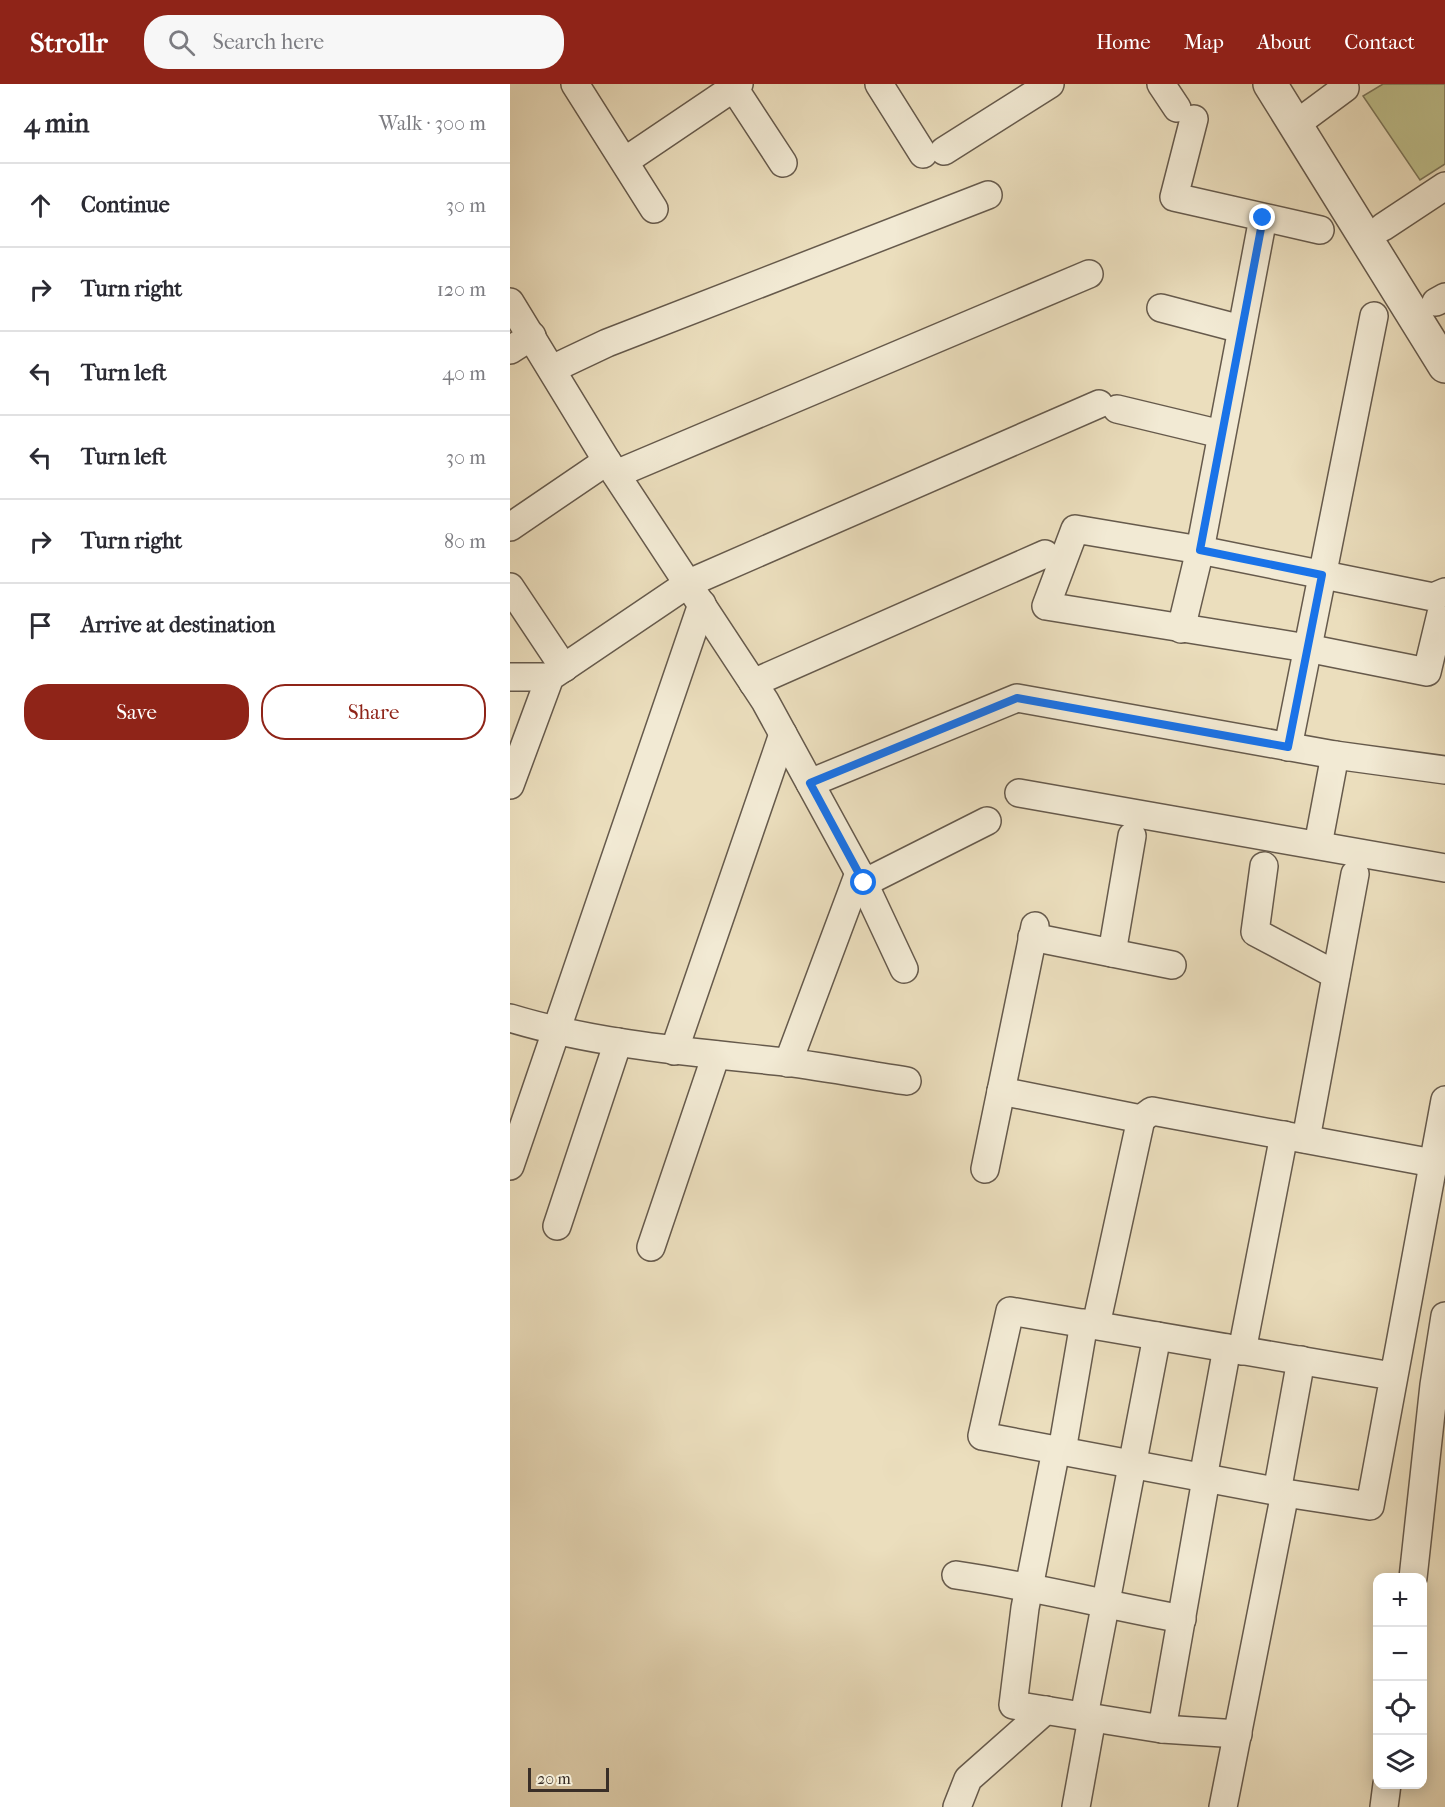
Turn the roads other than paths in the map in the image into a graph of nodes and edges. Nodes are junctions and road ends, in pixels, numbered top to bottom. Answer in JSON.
{"nodes":[{"id":1,"x":575,"y":84,"type":"edge"},
{"id":2,"x":879,"y":84,"type":"edge"},
{"id":3,"x":1050,"y":84,"type":"edge"},
{"id":4,"x":1161,"y":84,"type":"edge"},
{"id":5,"x":1270,"y":84,"type":"edge"},
{"id":6,"x":1352,"y":85,"type":"edge"},
{"id":7,"x":737,"y":86,"type":"edge"},
{"id":8,"x":1295,"y":125,"type":"junction"},
{"id":9,"x":625,"y":161,"type":"junction"},
{"id":10,"x":783,"y":163,"type":"dead end"},
{"id":11,"x":1445,"y":186,"type":"edge"},
{"id":12,"x":988,"y":195,"type":"dead end"},
{"id":13,"x":654,"y":209,"type":"dead end"},
{"id":14,"x":1263,"y":218,"type":"junction"},
{"id":15,"x":1383,"y":227,"type":"dead end"},
{"id":16,"x":1320,"y":230,"type":"dead end"},
{"id":17,"x":1089,"y":274,"type":"dead end"},
{"id":18,"x":510,"y":302,"type":"edge"},
{"id":19,"x":1161,"y":308,"type":"dead end"},
{"id":20,"x":1374,"y":316,"type":"dead end"},
{"id":21,"x":1241,"y":329,"type":"junction"},
{"id":22,"x":521,"y":343,"type":"edge"},
{"id":23,"x":1445,"y":366,"type":"edge"},
{"id":24,"x":552,"y":369,"type":"junction"},
{"id":25,"x":1221,"y":434,"type":"junction"},
{"id":26,"x":611,"y":468,"type":"junction"},
{"id":27,"x":510,"y":527,"type":"edge"},
{"id":28,"x":1200,"y":550,"type":"junction"},
{"id":29,"x":1045,"y":554,"type":"dead end"},
{"id":30,"x":1322,"y":575,"type":"junction"},
{"id":31,"x":510,"y":587,"type":"edge"},
{"id":32,"x":1445,"y":592,"type":"edge"},
{"id":33,"x":696,"y":593,"type":"junction"},
{"id":34,"x":1445,"y":597,"type":"edge"},
{"id":35,"x":1181,"y":629,"type":"junction"},
{"id":36,"x":1308,"y":648,"type":"junction"},
{"id":37,"x":557,"y":672,"type":"junction"},
{"id":38,"x":510,"y":677,"type":"edge"},
{"id":39,"x":753,"y":683,"type":"junction"},
{"id":40,"x":783,"y":734,"type":"junction"},
{"id":41,"x":1288,"y":747,"type":"junction"},
{"id":42,"x":1335,"y":755,"type":"junction"},
{"id":43,"x":1445,"y":770,"type":"edge"},
{"id":44,"x":810,"y":783,"type":"junction"},
{"id":45,"x":510,"y":785,"type":"edge"},
{"id":46,"x":1019,"y":793,"type":"dead end"},
{"id":47,"x":987,"y":821,"type":"dead end"},
{"id":48,"x":1132,"y":836,"type":"dead end"},
{"id":49,"x":1318,"y":845,"type":"junction"},
{"id":50,"x":1264,"y":866,"type":"dead end"},
{"id":51,"x":1445,"y":868,"type":"edge"},
{"id":52,"x":1355,"y":874,"type":"dead end"},
{"id":53,"x":861,"y":878,"type":"junction"},
{"id":54,"x":1112,"y":953,"type":"junction"},
{"id":55,"x":1172,"y":965,"type":"dead end"},
{"id":56,"x":904,"y":969,"type":"dead end"},
{"id":57,"x":1336,"y":975,"type":"junction"},
{"id":58,"x":510,"y":1018,"type":"edge"},
{"id":59,"x":556,"y":1032,"type":"junction"},
{"id":60,"x":618,"y":1042,"type":"junction"},
{"id":61,"x":674,"y":1051,"type":"junction"},
{"id":62,"x":716,"y":1055,"type":"junction"},
{"id":63,"x":788,"y":1063,"type":"junction"},
{"id":64,"x":907,"y":1081,"type":"dead end"},
{"id":65,"x":1001,"y":1091,"type":"junction"},
{"id":66,"x":1445,"y":1100,"type":"edge"},
{"id":67,"x":1142,"y":1119,"type":"junction"},
{"id":68,"x":1295,"y":1137,"type":"junction"},
{"id":69,"x":1433,"y":1163,"type":"junction"},
{"id":70,"x":510,"y":1166,"type":"edge"},
{"id":71,"x":985,"y":1169,"type":"dead end"},
{"id":72,"x":558,"y":1226,"type":"dead end"},
{"id":73,"x":651,"y":1247,"type":"dead end"},
{"id":74,"x":1445,"y":1316,"type":"edge"},
{"id":75,"x":1090,"y":1324,"type":"junction"},
{"id":76,"x":1157,"y":1336,"type":"junction"},
{"id":77,"x":1234,"y":1349,"type":"junction"},
{"id":78,"x":1301,"y":1360,"type":"junction"},
{"id":79,"x":1392,"y":1376,"type":"junction"},
{"id":80,"x":1059,"y":1451,"type":"junction"},
{"id":81,"x":1131,"y":1465,"type":"junction"},
{"id":82,"x":1205,"y":1478,"type":"junction"},
{"id":83,"x":1281,"y":1493,"type":"junction"},
{"id":84,"x":1414,"y":1573,"type":"edge"},
{"id":85,"x":956,"y":1575,"type":"dead end"},
{"id":86,"x":1029,"y":1586,"type":"junction"},
{"id":87,"x":1105,"y":1604,"type":"junction"},
{"id":88,"x":1182,"y":1619,"type":"junction"},
{"id":89,"x":1046,"y":1710,"type":"junction"},
{"id":90,"x":1088,"y":1717,"type":"junction"},
{"id":91,"x":1162,"y":1729,"type":"junction"},
{"id":92,"x":1238,"y":1734,"type":"junction"},
{"id":93,"x":1386,"y":1789,"type":"edge"},
{"id":94,"x":957,"y":1807,"type":"edge"},
{"id":95,"x":1076,"y":1807,"type":"edge"},
{"id":96,"x":1223,"y":1807,"type":"edge"},
{"id":97,"x":1384,"y":1807,"type":"edge"}],
"edges":[{"from":1,"to":9,"type":"street"},
{"from":2,"to":3,"type":"street"},
{"from":4,"to":14,"type":"street"},
{"from":5,"to":8,"type":"street"},
{"from":6,"to":8,"type":"street"},
{"from":7,"to":9,"type":"street"},
{"from":7,"to":10,"type":"street"},
{"from":8,"to":23,"type":"street"},
{"from":9,"to":13,"type":"street"},
{"from":11,"to":15,"type":"street"},
{"from":12,"to":24,"type":"street"},
{"from":14,"to":16,"type":"street"},
{"from":14,"to":21,"type":"street"},
{"from":17,"to":26,"type":"street"},
{"from":18,"to":22,"type":"street"},
{"from":19,"to":21,"type":"street"},
{"from":20,"to":30,"type":"street"},
{"from":21,"to":25,"type":"street"},
{"from":22,"to":24,"type":"street"},
{"from":24,"to":26,"type":"street"},
{"from":25,"to":28,"type":"street"},
{"from":25,"to":33,"type":"street"},
{"from":26,"to":27,"type":"street"},
{"from":26,"to":33,"type":"street"},
{"from":28,"to":30,"type":"street"},
{"from":28,"to":35,"type":"street"},
{"from":28,"to":35,"type":"street"},
{"from":29,"to":39,"type":"street"},
{"from":30,"to":32,"type":"street"},
{"from":30,"to":36,"type":"street"},
{"from":31,"to":37,"type":"street"},
{"from":33,"to":37,"type":"street"},
{"from":33,"to":39,"type":"street"},
{"from":33,"to":59,"type":"street"},
{"from":34,"to":36,"type":"street"},
{"from":35,"to":36,"type":"street"},
{"from":36,"to":41,"type":"street"},
{"from":37,"to":38,"type":"street"},
{"from":37,"to":45,"type":"street"},
{"from":39,"to":40,"type":"street"},
{"from":40,"to":44,"type":"street"},
{"from":40,"to":61,"type":"street"},
{"from":41,"to":42,"type":"street"},
{"from":41,"to":44,"type":"street"},
{"from":42,"to":43,"type":"street"},
{"from":42,"to":49,"type":"street"},
{"from":44,"to":53,"type":"street"},
{"from":46,"to":49,"type":"street"},
{"from":47,"to":53,"type":"street"},
{"from":48,"to":54,"type":"street"},
{"from":49,"to":51,"type":"street"},
{"from":50,"to":57,"type":"street"},
{"from":52,"to":57,"type":"street"},
{"from":53,"to":56,"type":"street"},
{"from":53,"to":63,"type":"street"},
{"from":54,"to":55,"type":"street"},
{"from":54,"to":65,"type":"street"},
{"from":57,"to":68,"type":"street"},
{"from":58,"to":59,"type":"street"},
{"from":59,"to":60,"type":"street"},
{"from":59,"to":70,"type":"street"},
{"from":60,"to":61,"type":"street"},
{"from":60,"to":72,"type":"street"},
{"from":61,"to":62,"type":"street"},
{"from":62,"to":63,"type":"street"},
{"from":62,"to":73,"type":"street"},
{"from":63,"to":64,"type":"street"},
{"from":65,"to":67,"type":"street"},
{"from":65,"to":71,"type":"street"},
{"from":66,"to":69,"type":"street"},
{"from":67,"to":68,"type":"street"},
{"from":67,"to":75,"type":"street"},
{"from":68,"to":69,"type":"street"},
{"from":68,"to":77,"type":"street"},
{"from":69,"to":79,"type":"street"},
{"from":74,"to":84,"type":"street"},
{"from":75,"to":76,"type":"street"},
{"from":75,"to":80,"type":"street"},
{"from":75,"to":80,"type":"street"},
{"from":76,"to":77,"type":"street"},
{"from":76,"to":81,"type":"street"},
{"from":77,"to":78,"type":"street"},
{"from":77,"to":82,"type":"street"},
{"from":78,"to":79,"type":"street"},
{"from":78,"to":83,"type":"street"},
{"from":79,"to":83,"type":"street"},
{"from":80,"to":81,"type":"street"},
{"from":80,"to":86,"type":"street"},
{"from":81,"to":82,"type":"street"},
{"from":81,"to":87,"type":"street"},
{"from":82,"to":83,"type":"street"},
{"from":82,"to":88,"type":"street"},
{"from":83,"to":92,"type":"street"},
{"from":85,"to":86,"type":"street"},
{"from":86,"to":87,"type":"street"},
{"from":86,"to":89,"type":"street"},
{"from":87,"to":88,"type":"street"},
{"from":87,"to":90,"type":"street"},
{"from":88,"to":91,"type":"street"},
{"from":89,"to":90,"type":"street"},
{"from":89,"to":94,"type":"street"},
{"from":90,"to":91,"type":"street"},
{"from":90,"to":95,"type":"street"},
{"from":91,"to":92,"type":"street"},
{"from":92,"to":96,"type":"street"},
{"from":93,"to":97,"type":"street"}]}
